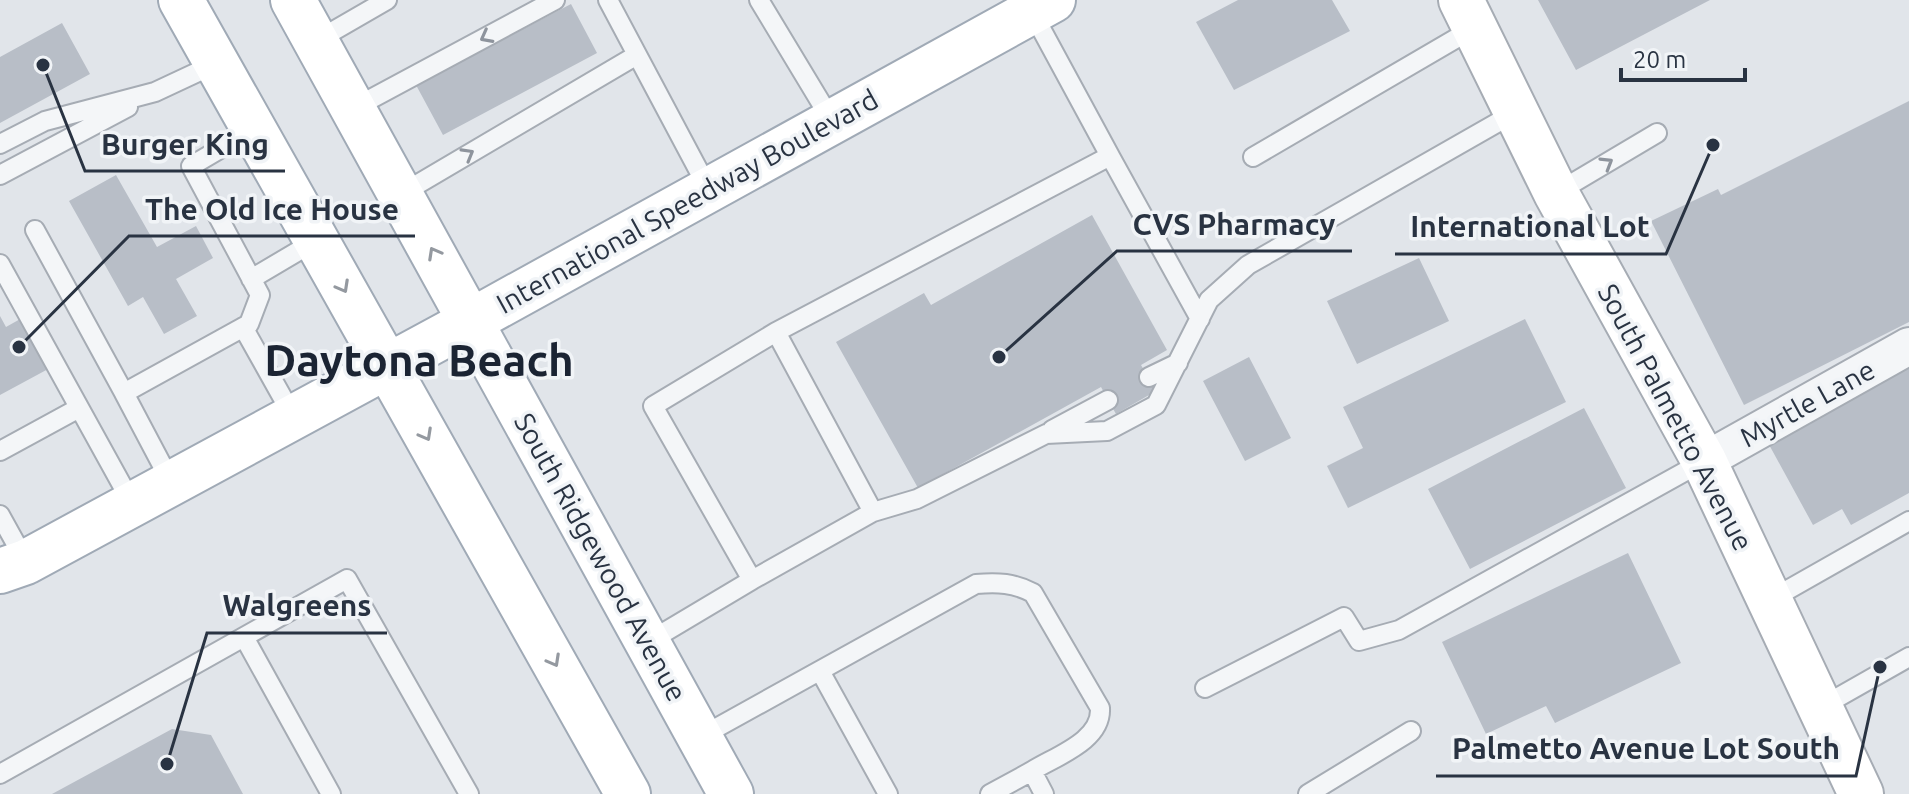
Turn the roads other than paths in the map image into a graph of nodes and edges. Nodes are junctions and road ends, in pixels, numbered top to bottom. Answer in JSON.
{"nodes":[{"id":1,"x":181,"y":0,"type":"edge"},
{"id":2,"x":293,"y":0,"type":"edge"},
{"id":3,"x":387,"y":0,"type":"edge"},
{"id":4,"x":555,"y":0,"type":"edge"},
{"id":5,"x":608,"y":0,"type":"edge"},
{"id":6,"x":759,"y":0,"type":"edge"},
{"id":7,"x":1042,"y":6,"type":"edge"},
{"id":8,"x":1468,"y":14,"type":"edge"},
{"id":9,"x":316,"y":41,"type":"junction"},
{"id":10,"x":637,"y":55,"type":"junction"},
{"id":11,"x":217,"y":63,"type":"junction"},
{"id":12,"x":155,"y":92,"type":"junction"},
{"id":13,"x":354,"y":108,"type":"junction"},
{"id":14,"x":1516,"y":112,"type":"junction"},
{"id":15,"x":832,"y":121,"type":"junction"},
{"id":16,"x":254,"y":129,"type":"junction"},
{"id":17,"x":1657,"y":133,"type":"dead end"},
{"id":18,"x":0,"y":144,"type":"edge"},
{"id":19,"x":1110,"y":156,"type":"junction"},
{"id":20,"x":1253,"y":157,"type":"dead end"},
{"id":21,"x":0,"y":175,"type":"edge"},
{"id":22,"x":709,"y":190,"type":"junction"},
{"id":23,"x":1556,"y":193,"type":"junction"},
{"id":24,"x":401,"y":194,"type":"junction"},
{"id":25,"x":35,"y":230,"type":"dead end"},
{"id":26,"x":317,"y":240,"type":"junction"},
{"id":27,"x":0,"y":264,"type":"edge"},
{"id":28,"x":251,"y":279,"type":"junction"},
{"id":29,"x":1200,"y":319,"type":"junction"},
{"id":30,"x":471,"y":321,"type":"junction"},
{"id":31,"x":243,"y":327,"type":"junction"},
{"id":32,"x":776,"y":332,"type":"junction"},
{"id":33,"x":1909,"y":346,"type":"edge"},
{"id":34,"x":1178,"y":363,"type":"junction"},
{"id":35,"x":388,"y":367,"type":"junction"},
{"id":36,"x":1149,"y":377,"type":"dead end"},
{"id":37,"x":124,"y":393,"type":"junction"},
{"id":38,"x":1108,"y":400,"type":"dead end"},
{"id":39,"x":79,"y":408,"type":"junction"},
{"id":40,"x":294,"y":418,"type":"junction"},
{"id":41,"x":1046,"y":434,"type":"junction"},
{"id":42,"x":0,"y":451,"type":"edge"},
{"id":43,"x":1704,"y":461,"type":"junction"},
{"id":44,"x":172,"y":484,"type":"junction"},
{"id":45,"x":133,"y":505,"type":"junction"},
{"id":46,"x":873,"y":512,"type":"junction"},
{"id":47,"x":0,"y":515,"type":"edge"},
{"id":48,"x":1909,"y":521,"type":"edge"},
{"id":49,"x":7,"y":569,"type":"edge"},
{"id":50,"x":752,"y":580,"type":"junction"},
{"id":51,"x":1770,"y":600,"type":"junction"},
{"id":52,"x":244,"y":637,"type":"junction"},
{"id":53,"x":648,"y":642,"type":"junction"},
{"id":54,"x":1909,"y":657,"type":"edge"},
{"id":55,"x":820,"y":671,"type":"junction"},
{"id":56,"x":1205,"y":688,"type":"dead end"},
{"id":57,"x":1821,"y":708,"type":"junction"},
{"id":58,"x":1411,"y":731,"type":"dead end"},
{"id":59,"x":700,"y":737,"type":"junction"},
{"id":60,"x":1032,"y":771,"type":"junction"},
{"id":61,"x":0,"y":774,"type":"edge"},
{"id":62,"x":618,"y":791,"type":"edge"},
{"id":63,"x":1855,"y":792,"type":"edge"},
{"id":64,"x":331,"y":794,"type":"edge"},
{"id":65,"x":469,"y":794,"type":"edge"},
{"id":66,"x":731,"y":794,"type":"edge"},
{"id":67,"x":888,"y":794,"type":"edge"},
{"id":68,"x":990,"y":794,"type":"edge"},
{"id":69,"x":1044,"y":794,"type":"edge"},
{"id":70,"x":1308,"y":794,"type":"edge"}],
"edges":[{"from":1,"to":11,"type":"main road"},
{"from":2,"to":9,"type":"main road","name":"South Ridgewood Avenue"},
{"from":3,"to":9,"type":"lane"},
{"from":4,"to":13,"type":"lane","one_way":true},
{"from":5,"to":10,"type":"lane"},
{"from":6,"to":15,"type":"lane"},
{"from":7,"to":15,"type":"main road","name":"International Speedway Boulevard"},
{"from":7,"to":19,"type":"lane"},
{"from":8,"to":14,"type":"main road","name":"South Palmetto Avenue"},
{"from":8,"to":20,"type":"lane"},
{"from":9,"to":13,"type":"main road","name":"South Ridgewood Avenue"},
{"from":10,"to":22,"type":"lane"},
{"from":24,"to":10,"type":"lane","one_way":true},
{"from":11,"to":12,"type":"lane"},
{"from":11,"to":16,"type":"main road"},
{"from":12,"to":18,"type":"lane"},
{"from":12,"to":21,"type":"lane"},
{"from":13,"to":24,"type":"main road","name":"South Ridgewood Avenue"},
{"from":14,"to":23,"type":"main road","name":"South Palmetto Avenue"},
{"from":14,"to":29,"type":"lane"},
{"from":15,"to":22,"type":"main road","name":"International Speedway Boulevard"},
{"from":16,"to":26,"type":"main road"},
{"from":16,"to":28,"type":"lane"},
{"from":23,"to":17,"type":"lane","one_way":true},
{"from":19,"to":29,"type":"lane"},
{"from":19,"to":32,"type":"lane"},
{"from":22,"to":30,"type":"main road","name":"International Speedway Boulevard"},
{"from":23,"to":43,"type":"main road","name":"South Palmetto Avenue"},
{"from":30,"to":24,"type":"main road","name":"South Ridgewood Avenue","one_way":true},
{"from":25,"to":37,"type":"lane"},
{"from":26,"to":28,"type":"lane"},
{"from":26,"to":35,"type":"main road","one_way":true},
{"from":27,"to":39,"type":"lane"},
{"from":28,"to":31,"type":"lane"},
{"from":29,"to":34,"type":"lane"},
{"from":30,"to":35,"type":"main road","name":"International Speedway Boulevard"},
{"from":30,"to":53,"type":"main road","name":"South Ridgewood Avenue"},
{"from":31,"to":37,"type":"lane"},
{"from":31,"to":40,"type":"lane"},
{"from":32,"to":46,"type":"lane"},
{"from":32,"to":50,"type":"lane"},
{"from":33,"to":43,"type":"street","name":"Myrtle Lane"},
{"from":34,"to":36,"type":"lane"},
{"from":34,"to":41,"type":"lane"},
{"from":35,"to":40,"type":"main road","name":"International Speedway Boulevard"},
{"from":35,"to":62,"type":"main road","one_way":true},
{"from":37,"to":44,"type":"lane"},
{"from":38,"to":41,"type":"lane"},
{"from":39,"to":42,"type":"lane"},
{"from":39,"to":45,"type":"lane"},
{"from":40,"to":44,"type":"main road","name":"International Speedway Boulevard"},
{"from":41,"to":46,"type":"lane"},
{"from":43,"to":51,"type":"main road","name":"South Palmetto Avenue"},
{"from":43,"to":56,"type":"lane"},
{"from":44,"to":45,"type":"main road","name":"International Speedway Boulevard"},
{"from":45,"to":49,"type":"main road","name":"International Speedway Boulevard"},
{"from":46,"to":50,"type":"lane"},
{"from":47,"to":49,"type":"lane"},
{"from":48,"to":51,"type":"lane"},
{"from":50,"to":53,"type":"lane"},
{"from":51,"to":57,"type":"main road","name":"South Palmetto Avenue"},
{"from":52,"to":61,"type":"lane"},
{"from":52,"to":64,"type":"lane"},
{"from":52,"to":65,"type":"lane"},
{"from":53,"to":59,"type":"main road","name":"South Ridgewood Avenue"},
{"from":54,"to":57,"type":"lane"},
{"from":55,"to":59,"type":"lane"},
{"from":55,"to":60,"type":"lane"},
{"from":55,"to":67,"type":"lane"},
{"from":57,"to":63,"type":"main road","name":"South Palmetto Avenue"},
{"from":58,"to":70,"type":"lane"},
{"from":59,"to":66,"type":"main road","name":"South Ridgewood Avenue"},
{"from":60,"to":68,"type":"lane"},
{"from":60,"to":69,"type":"lane"}]}
